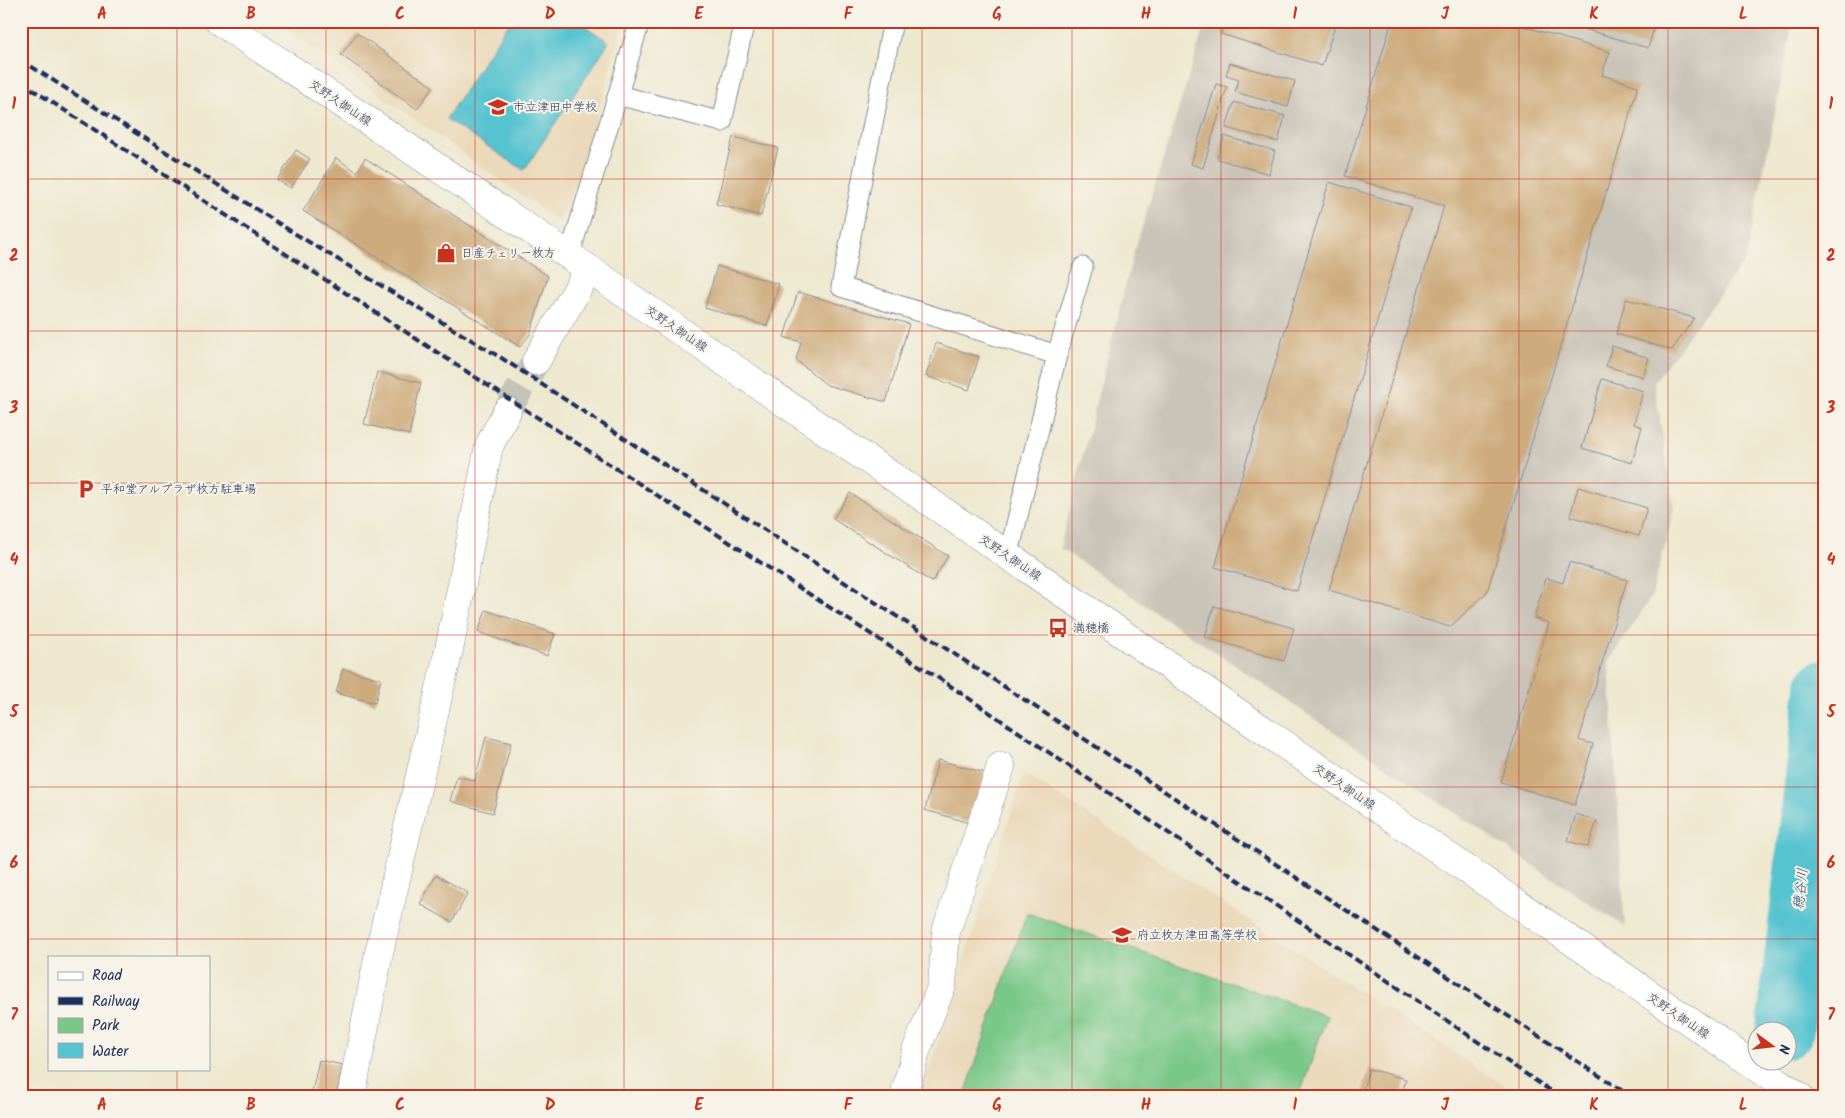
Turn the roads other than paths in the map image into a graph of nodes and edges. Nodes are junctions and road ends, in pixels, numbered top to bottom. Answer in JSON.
{"nodes":[{"id":1,"x":219,"y":21,"type":"edge"},
{"id":2,"x":640,"y":21,"type":"edge"},
{"id":3,"x":745,"y":21,"type":"edge"},
{"id":4,"x":893,"y":21,"type":"edge"},
{"id":5,"x":618,"y":95,"type":"junction"},
{"id":6,"x":579,"y":263,"type":"junction"},
{"id":7,"x":1083,"y":267,"type":"dead end"},
{"id":8,"x":1058,"y":355,"type":"junction"},
{"id":9,"x":536,"y":361,"type":"tunnel mouth"},
{"id":10,"x":507,"y":411,"type":"tunnel mouth"},
{"id":11,"x":1008,"y":556,"type":"junction"},
{"id":12,"x":1001,"y":766,"type":"dead end"},
{"id":13,"x":351,"y":1097,"type":"edge"},
{"id":14,"x":904,"y":1097,"type":"edge"},
{"id":15,"x":1800,"y":1097,"type":"edge"}],
"edges":[{"from":1,"to":6,"type":"main road","name":"交野久御山線"},
{"from":2,"to":5,"type":"lane"},
{"from":3,"to":5,"type":"lane"},
{"from":4,"to":8,"type":"lane"},
{"from":5,"to":6,"type":"lane"},
{"from":6,"to":9,"type":"main road"},
{"from":6,"to":11,"type":"main road","name":"交野久御山線"},
{"from":7,"to":8,"type":"lane"},
{"from":8,"to":11,"type":"lane"},
{"from":10,"to":13,"type":"main road"},
{"from":11,"to":15,"type":"main road","name":"交野久御山線"},
{"from":12,"to":14,"type":"main road"}]}
